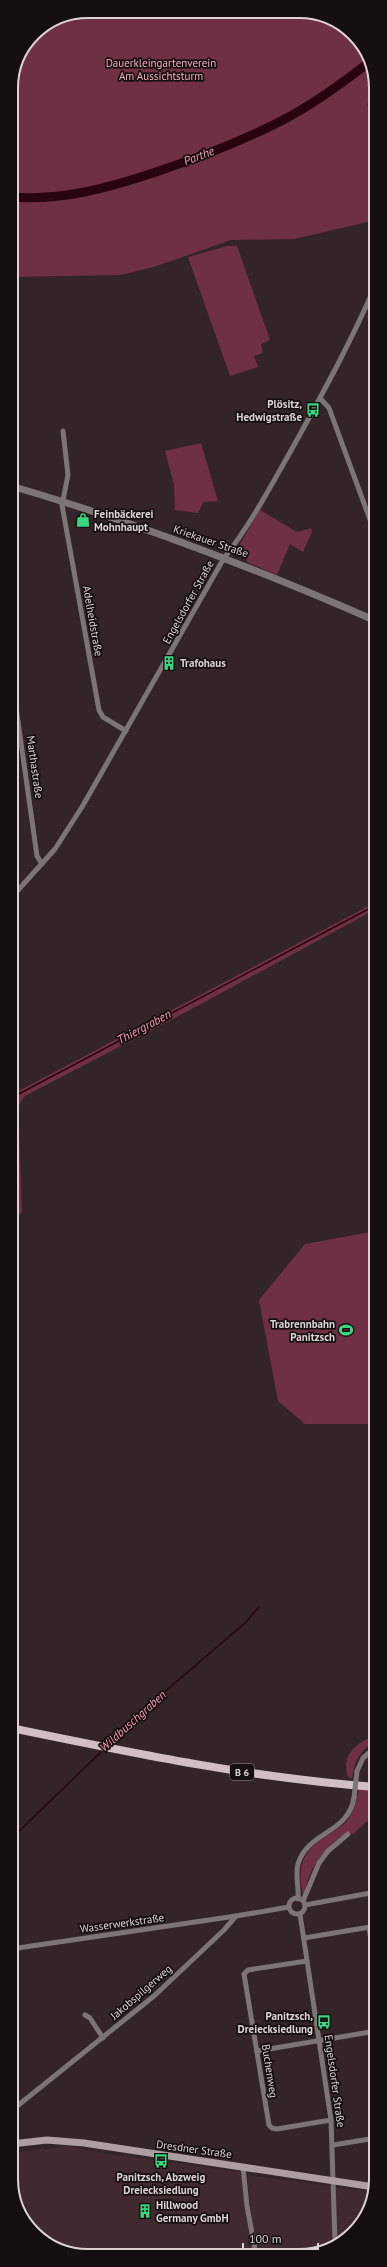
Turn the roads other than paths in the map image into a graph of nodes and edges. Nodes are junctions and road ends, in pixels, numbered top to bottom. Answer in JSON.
{"nodes":[{"id":1,"x":369,"y":299,"type":"edge"},
{"id":2,"x":320,"y":398,"type":"junction"},
{"id":3,"x":63,"y":431,"type":"dead end"},
{"id":4,"x":18,"y":488,"type":"edge"},
{"id":5,"x":62,"y":501,"type":"junction"},
{"id":6,"x":369,"y":517,"type":"edge"},
{"id":7,"x":224,"y":558,"type":"junction"},
{"id":8,"x":369,"y":618,"type":"edge"},
{"id":9,"x":18,"y":722,"type":"edge"},
{"id":10,"x":126,"y":731,"type":"junction"},
{"id":11,"x":42,"y":864,"type":"junction"},
{"id":12,"x":18,"y":890,"type":"edge"},
{"id":13,"x":18,"y":1729,"type":"edge"},
{"id":14,"x":369,"y":1753,"type":"edge"},
{"id":15,"x":369,"y":1786,"type":"edge"},
{"id":16,"x":348,"y":1834,"type":"dead end"},
{"id":17,"x":369,"y":1893,"type":"edge"},
{"id":18,"x":302,"y":1902,"type":"junction"},
{"id":19,"x":290,"y":1907,"type":"junction"},
{"id":20,"x":300,"y":1914,"type":"junction"},
{"id":21,"x":236,"y":1916,"type":"junction"},
{"id":22,"x":369,"y":1927,"type":"edge"},
{"id":23,"x":304,"y":1938,"type":"junction"},
{"id":24,"x":18,"y":1948,"type":"edge"},
{"id":25,"x":307,"y":1961,"type":"junction"},
{"id":26,"x":85,"y":2015,"type":"dead end"},
{"id":27,"x":369,"y":2032,"type":"edge"},
{"id":28,"x":103,"y":2038,"type":"junction"},
{"id":29,"x":319,"y":2040,"type":"junction"},
{"id":30,"x":257,"y":2051,"type":"junction"},
{"id":31,"x":18,"y":2105,"type":"edge"},
{"id":32,"x":331,"y":2120,"type":"junction"},
{"id":33,"x":369,"y":2139,"type":"edge"},
{"id":34,"x":18,"y":2143,"type":"edge"},
{"id":35,"x":333,"y":2145,"type":"junction"},
{"id":36,"x":243,"y":2167,"type":"junction"},
{"id":37,"x":332,"y":2181,"type":"junction"},
{"id":38,"x":369,"y":2187,"type":"edge"},
{"id":39,"x":335,"y":2239,"type":"edge"},
{"id":40,"x":255,"y":2249,"type":"edge"}],
"edges":[{"from":1,"to":2,"type":"street","name":"Engelsdorfer Straße"},
{"from":2,"to":6,"type":"street"},
{"from":2,"to":7,"type":"street","name":"Engelsdorfer Straße"},
{"from":3,"to":5,"type":"street"},
{"from":4,"to":5,"type":"street","name":"Kriekauer Straße"},
{"from":5,"to":7,"type":"street","name":"Kriekauer Straße"},
{"from":5,"to":10,"type":"street","name":"Adelheidstraße"},
{"from":7,"to":8,"type":"street","name":"Kriekauer Straße"},
{"from":7,"to":10,"type":"street","name":"Engelsdorfer Straße"},
{"from":9,"to":11,"type":"street","name":"Marthastraße"},
{"from":10,"to":11,"type":"street","name":"Engelsdorfer Straße"},
{"from":11,"to":12,"type":"street","name":"Engelsdorfer Straße"},
{"from":13,"to":15,"type":"main road","number":"B 6"},
{"from":14,"to":18,"type":"street","bridge":true},
{"from":16,"to":18,"type":"street"},
{"from":17,"to":18,"type":"street"},
{"from":18,"to":19,"type":"street"},
{"from":18,"to":20,"type":"street"},
{"from":19,"to":20,"type":"street"},
{"from":19,"to":21,"type":"street"},
{"from":20,"to":23,"type":"street","name":"Engelsdorfer Straße"},
{"from":21,"to":24,"type":"street","name":"Wasserwerkstraße"},
{"from":21,"to":28,"type":"street","name":"Jakobspilgerweg"},
{"from":22,"to":23,"type":"street"},
{"from":23,"to":25,"type":"street","name":"Engelsdorfer Straße"},
{"from":25,"to":29,"type":"street","name":"Engelsdorfer Straße"},
{"from":25,"to":30,"type":"street","name":"Buchenweg"},
{"from":26,"to":28,"type":"street"},
{"from":27,"to":29,"type":"street"},
{"from":28,"to":31,"type":"street","name":"Jakobspilgerweg"},
{"from":29,"to":30,"type":"street"},
{"from":29,"to":32,"type":"street","name":"Engelsdorfer Straße"},
{"from":30,"to":32,"type":"street","name":"Buchenweg"},
{"from":32,"to":35,"type":"street","name":"Engelsdorfer Straße"},
{"from":33,"to":35,"type":"street"},
{"from":34,"to":36,"type":"main road","name":"Dresdner Straße"},
{"from":35,"to":37,"type":"street","name":"Engelsdorfer Straße"},
{"from":36,"to":37,"type":"main road","name":"Dresdner Straße"},
{"from":36,"to":40,"type":"street"},
{"from":37,"to":38,"type":"main road","name":"Dresdner Straße"},
{"from":37,"to":39,"type":"street","name":"Engelsdorfer Straße"}]}
